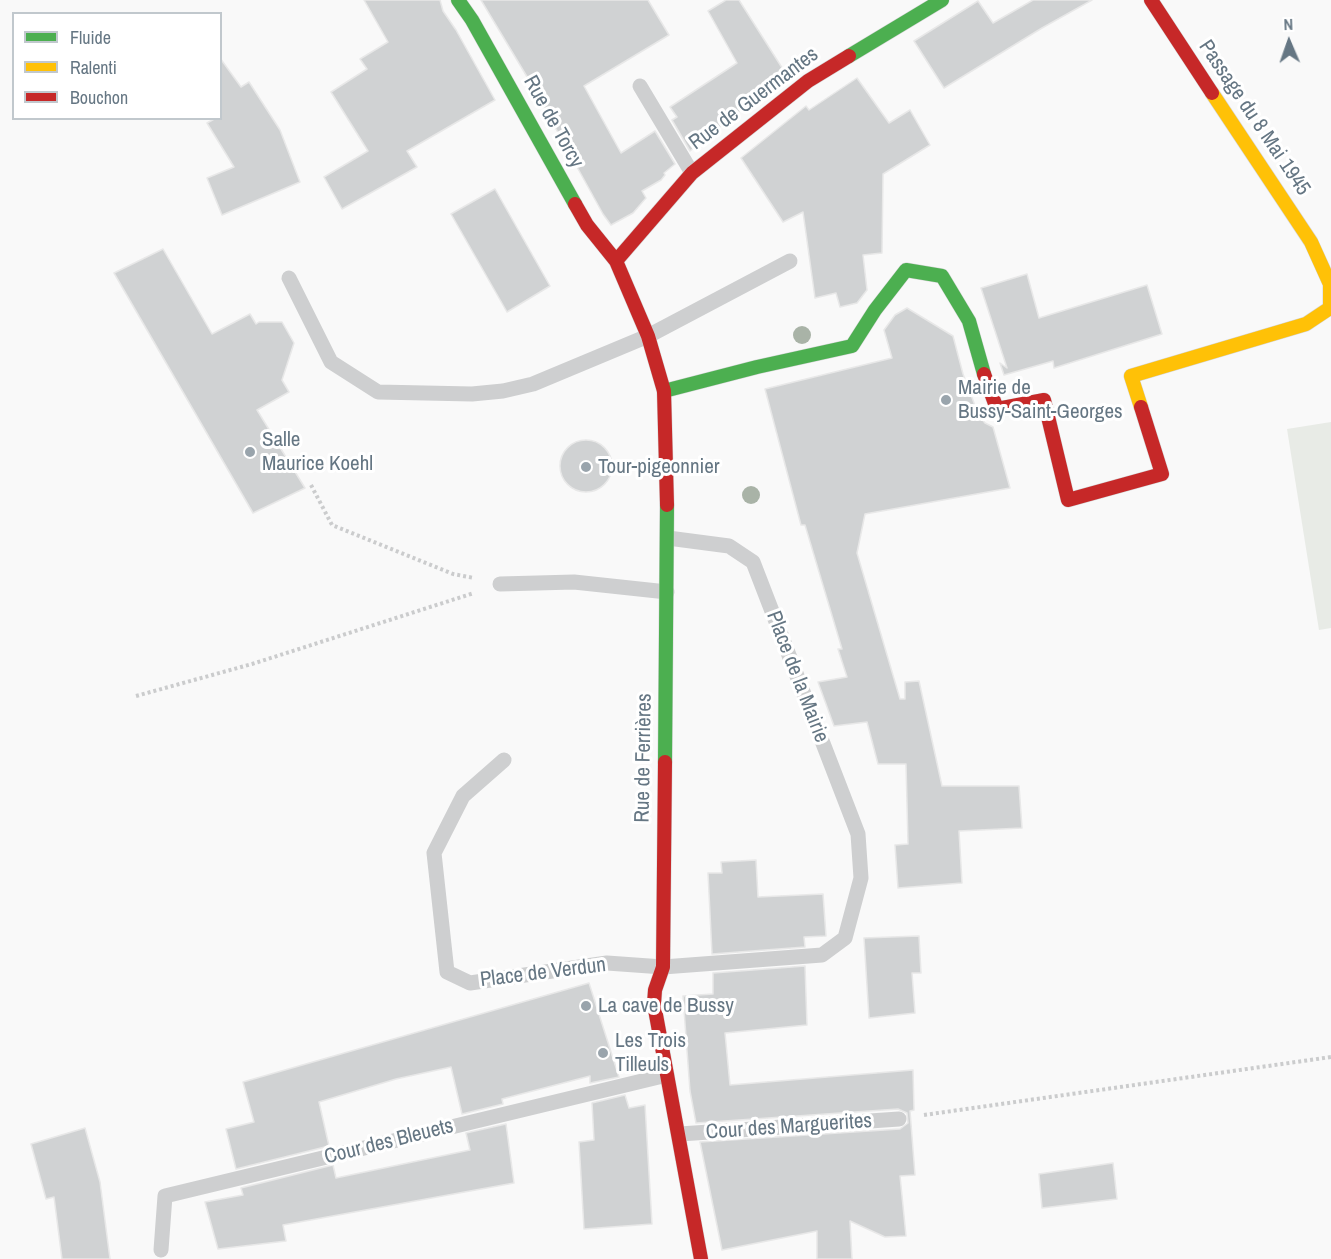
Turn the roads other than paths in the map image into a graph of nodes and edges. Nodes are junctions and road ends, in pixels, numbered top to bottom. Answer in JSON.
{"nodes":[{"id":1,"x":458,"y":0,"type":"edge"},
{"id":2,"x":942,"y":0,"type":"edge"},
{"id":3,"x":1150,"y":0,"type":"edge"},
{"id":4,"x":640,"y":86,"type":"dead end"},
{"id":5,"x":692,"y":173,"type":"junction"},
{"id":6,"x":616,"y":261,"type":"junction"},
{"id":7,"x":790,"y":261,"type":"dead end"},
{"id":8,"x":288,"y":278,"type":"dead end"},
{"id":9,"x":648,"y":336,"type":"junction"},
{"id":10,"x":664,"y":391,"type":"junction"},
{"id":11,"x":668,"y":538,"type":"junction"},
{"id":12,"x":500,"y":584,"type":"road end"},
{"id":13,"x":666,"y":592,"type":"junction"},
{"id":14,"x":504,"y":760,"type":"dead end"},
{"id":15,"x":663,"y":967,"type":"junction"},
{"id":16,"x":667,"y":1075,"type":"junction"},
{"id":17,"x":899,"y":1119,"type":"road end"},
{"id":18,"x":680,"y":1134,"type":"junction"},
{"id":19,"x":161,"y":1250,"type":"dead end"},
{"id":20,"x":700,"y":1259,"type":"edge"}],
"edges":[{"from":1,"to":6,"type":"street","name":"Rue de Torcy"},
{"from":2,"to":5,"type":"street","name":"Rue de Guermantes"},
{"from":3,"to":10,"type":"street","name":"Passage du 8 Mai 1945"},
{"from":4,"to":5,"type":"lane"},
{"from":5,"to":6,"type":"street","name":"Rue de Guermantes"},
{"from":6,"to":9,"type":"street","name":"Rue de Ferrières"},
{"from":7,"to":9,"type":"lane"},
{"from":8,"to":9,"type":"lane"},
{"from":9,"to":10,"type":"street","name":"Rue de Ferrières"},
{"from":10,"to":11,"type":"street","name":"Rue de Ferrières"},
{"from":11,"to":13,"type":"street","name":"Rue de Ferrières"},
{"from":11,"to":15,"type":"lane","name":"Place de la Mairie"},
{"from":12,"to":13,"type":"lane"},
{"from":13,"to":15,"type":"street","name":"Rue de Ferrières"},
{"from":14,"to":15,"type":"lane","name":"Place de Verdun"},
{"from":15,"to":16,"type":"street","name":"Rue de Ferrières"},
{"from":16,"to":18,"type":"street","name":"Rue de Ferrières"},
{"from":16,"to":19,"type":"lane","name":"Cour des Bleuets"},
{"from":17,"to":18,"type":"lane","name":"Cour des Marguerites"},
{"from":18,"to":20,"type":"street","name":"Rue de Ferrières"}]}
